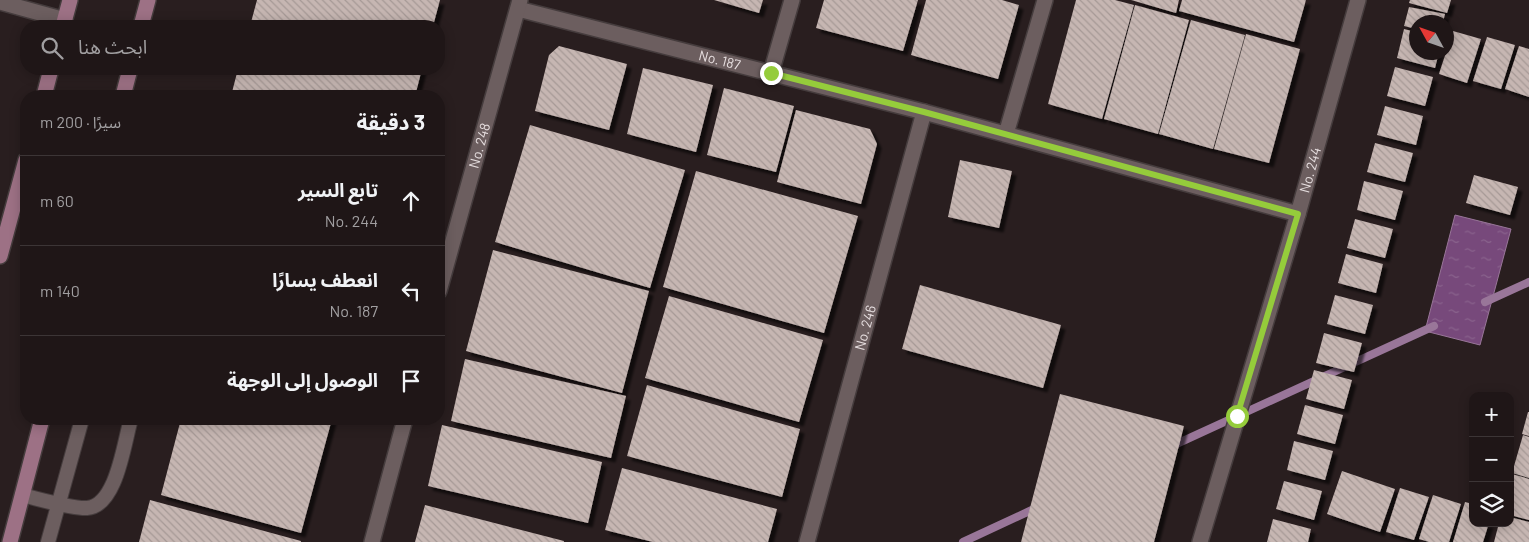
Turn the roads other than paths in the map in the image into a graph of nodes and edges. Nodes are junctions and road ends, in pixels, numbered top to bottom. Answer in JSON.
{"nodes":[{"id":1,"x":70,"y":0,"type":"edge"},
{"id":2,"x":148,"y":0,"type":"edge"},
{"id":3,"x":792,"y":0,"type":"edge"},
{"id":4,"x":1045,"y":0,"type":"edge"},
{"id":5,"x":1358,"y":0,"type":"edge"},
{"id":6,"x":0,"y":2,"type":"edge"},
{"id":7,"x":519,"y":4,"type":"edge"},
{"id":8,"x":55,"y":20,"type":"edge"},
{"id":9,"x":65,"y":20,"type":"edge"},
{"id":10,"x":143,"y":20,"type":"edge"},
{"id":11,"x":771,"y":73,"type":"junction"},
{"id":12,"x":49,"y":75,"type":"edge"},
{"id":13,"x":128,"y":75,"type":"edge"},
{"id":14,"x":46,"y":90,"type":"edge"},
{"id":15,"x":125,"y":90,"type":"edge"},
{"id":16,"x":924,"y":112,"type":"junction"},
{"id":17,"x":1006,"y":134,"type":"junction"},
{"id":18,"x":20,"y":182,"type":"edge"},
{"id":19,"x":1298,"y":214,"type":"junction"},
{"id":20,"x":0,"y":256,"type":"edge"},
{"id":21,"x":445,"y":269,"type":"edge"},
{"id":22,"x":40,"y":425,"type":"edge"},
{"id":23,"x":80,"y":425,"type":"edge"},
{"id":24,"x":129,"y":425,"type":"edge"},
{"id":25,"x":403,"y":425,"type":"edge"},
{"id":26,"x":22,"y":496,"type":"junction"},
{"id":27,"x":58,"y":503,"type":"junction"},
{"id":28,"x":10,"y":542,"type":"edge"},
{"id":29,"x":48,"y":542,"type":"edge"},
{"id":30,"x":372,"y":542,"type":"edge"},
{"id":31,"x":807,"y":542,"type":"edge"},
{"id":32,"x":1200,"y":542,"type":"edge"}],
"edges":[{"from":1,"to":9,"type":"main road"},
{"from":2,"to":10,"type":"main road"},
{"from":3,"to":11,"type":"street"},
{"from":4,"to":17,"type":"street"},
{"from":5,"to":19,"type":"street","name":"No. 244"},
{"from":6,"to":8,"type":"street"},
{"from":7,"to":11,"type":"street","name":"No. 187"},
{"from":7,"to":21,"type":"street","name":"No. 248"},
{"from":11,"to":16,"type":"street","name":"No. 187"},
{"from":12,"to":14,"type":"main road"},
{"from":13,"to":15,"type":"main road"},
{"from":16,"to":17,"type":"street","name":"No. 187"},
{"from":16,"to":31,"type":"street","name":"No. 246"},
{"from":17,"to":19,"type":"street","name":"No. 187"},
{"from":18,"to":20,"type":"main road"},
{"from":19,"to":32,"type":"street","name":"No. 244"},
{"from":22,"to":26,"type":"main road"},
{"from":23,"to":27,"type":"lane"},
{"from":24,"to":27,"type":"lane"},
{"from":25,"to":30,"type":"street"},
{"from":26,"to":27,"type":"lane"},
{"from":26,"to":28,"type":"main road"},
{"from":27,"to":29,"type":"lane"}]}
